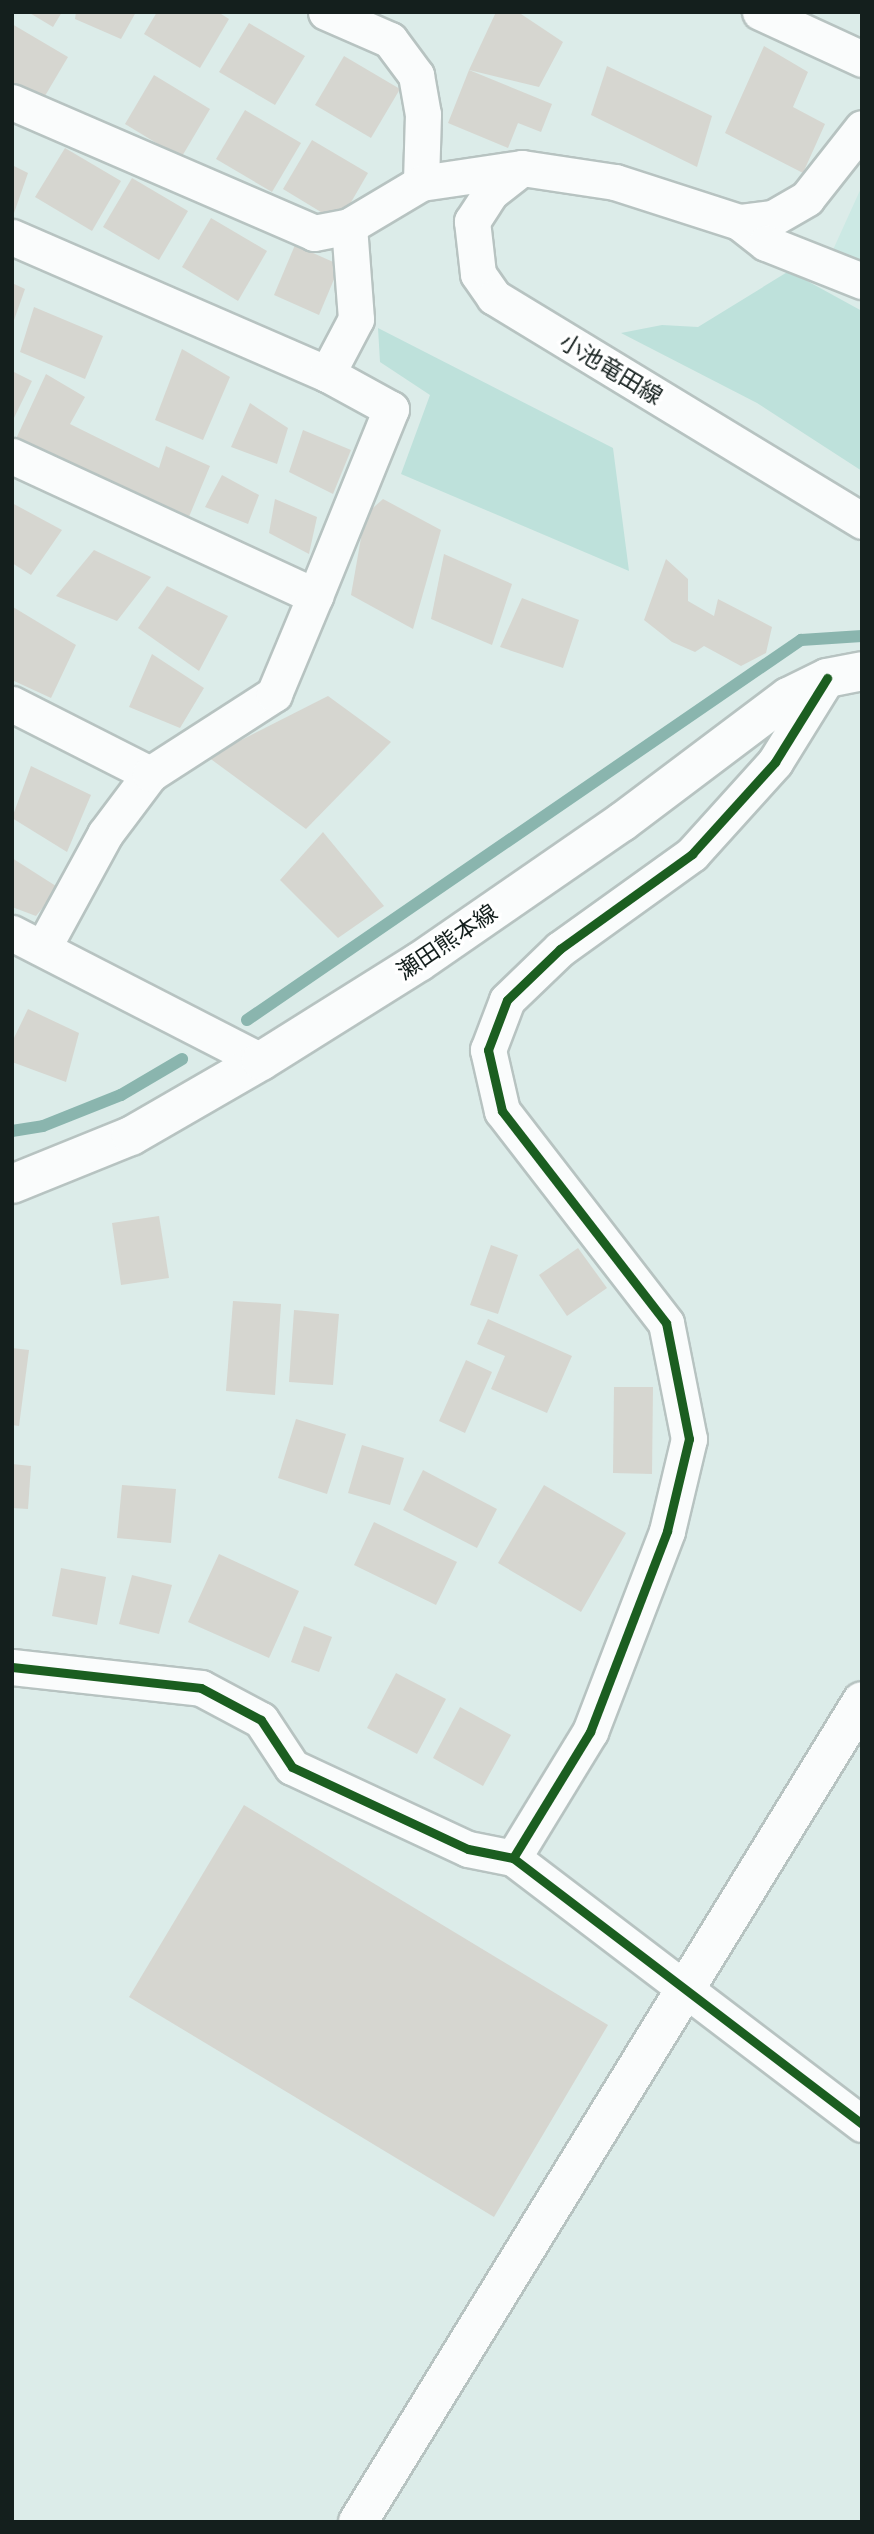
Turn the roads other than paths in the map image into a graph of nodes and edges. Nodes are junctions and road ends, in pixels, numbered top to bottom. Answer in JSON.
{"nodes":[{"id":1,"x":326,"y":12,"type":"edge"},
{"id":2,"x":760,"y":12,"type":"edge"},
{"id":3,"x":862,"y":59,"type":"edge"},
{"id":4,"x":12,"y":102,"type":"edge"},
{"id":5,"x":862,"y":128,"type":"edge"},
{"id":6,"x":522,"y":168,"type":"junction"},
{"id":7,"x":421,"y":183,"type":"junction"},
{"id":8,"x":738,"y":222,"type":"junction"},
{"id":9,"x":349,"y":226,"type":"junction"},
{"id":10,"x":12,"y":237,"type":"edge"},
{"id":11,"x":862,"y":281,"type":"edge"},
{"id":12,"x":327,"y":374,"type":"junction"},
{"id":13,"x":12,"y":456,"type":"edge"},
{"id":14,"x":862,"y":521,"type":"edge"},
{"id":15,"x":315,"y":596,"type":"junction"},
{"id":16,"x":844,"y":675,"type":"edge"},
{"id":17,"x":12,"y":704,"type":"edge"},
{"id":18,"x":150,"y":774,"type":"junction"},
{"id":19,"x":12,"y":933,"type":"edge"},
{"id":20,"x":44,"y":946,"type":"junction"},
{"id":21,"x":261,"y":1061,"type":"junction"},
{"id":22,"x":12,"y":1184,"type":"edge"},
{"id":23,"x":12,"y":1667,"type":"edge"},
{"id":24,"x":862,"y":1701,"type":"edge"},
{"id":25,"x":513,"y":1858,"type":"junction"},
{"id":26,"x":686,"y":1993,"type":"junction"},
{"id":27,"x":862,"y":2124,"type":"edge"},
{"id":28,"x":358,"y":2522,"type":"edge"}],
"edges":[{"from":1,"to":7,"type":"street"},
{"from":2,"to":3,"type":"street"},
{"from":4,"to":9,"type":"street"},
{"from":5,"to":8,"type":"street"},
{"from":6,"to":7,"type":"street"},
{"from":6,"to":8,"type":"street"},
{"from":6,"to":14,"type":"street","name":"小池竜田線"},
{"from":7,"to":9,"type":"street"},
{"from":8,"to":11,"type":"street"},
{"from":9,"to":12,"type":"street"},
{"from":10,"to":12,"type":"street"},
{"from":12,"to":15,"type":"street"},
{"from":13,"to":15,"type":"street"},
{"from":15,"to":18,"type":"street"},
{"from":16,"to":21,"type":"main road","name":"瀬田熊本線"},
{"from":16,"to":25,"type":"street"},
{"from":17,"to":18,"type":"street"},
{"from":18,"to":20,"type":"street"},
{"from":19,"to":20,"type":"street"},
{"from":20,"to":21,"type":"street"},
{"from":21,"to":22,"type":"main road","name":"瀬田熊本線"},
{"from":23,"to":25,"type":"street"},
{"from":24,"to":26,"type":"main road"},
{"from":25,"to":26,"type":"street"},
{"from":26,"to":27,"type":"street"},
{"from":26,"to":28,"type":"main road"}]}
